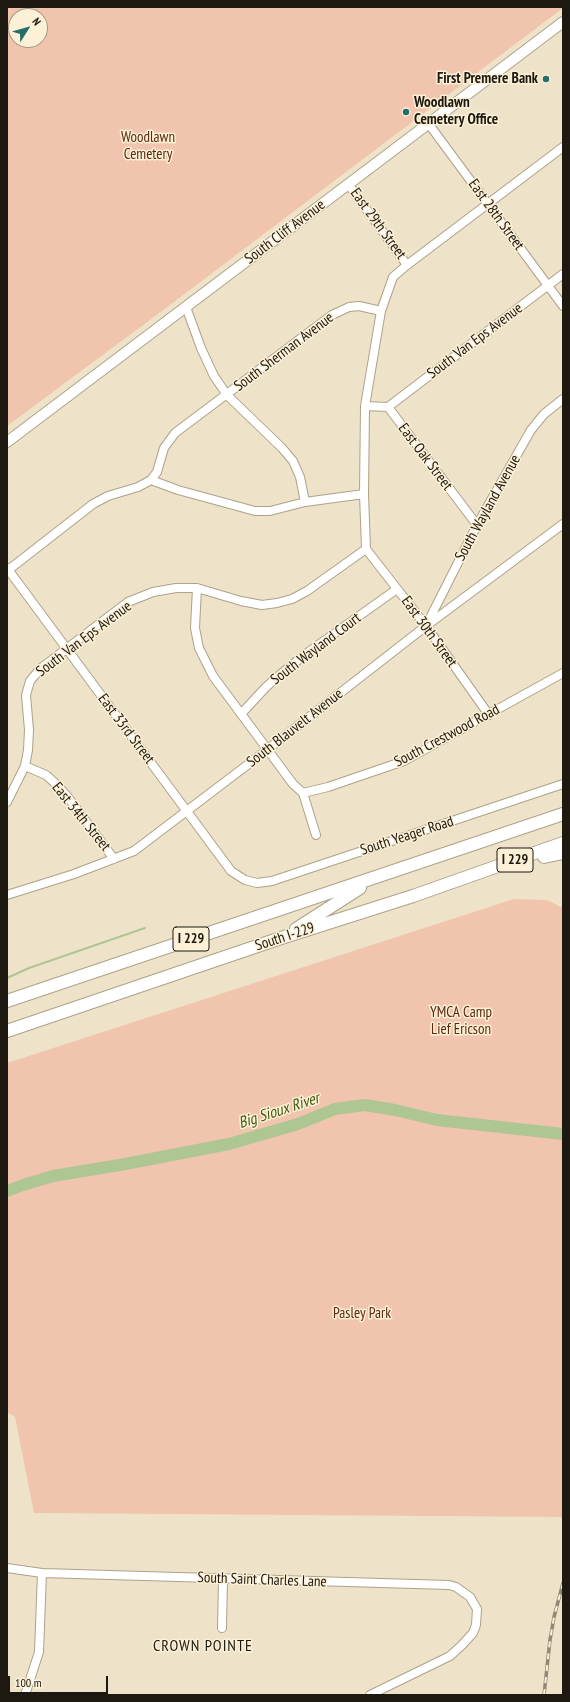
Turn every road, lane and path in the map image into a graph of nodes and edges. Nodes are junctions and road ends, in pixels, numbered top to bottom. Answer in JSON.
{"nodes":[{"id":1,"x":563,"y":22,"type":"edge"},
{"id":2,"x":428,"y":123,"type":"junction"},
{"id":3,"x":563,"y":147,"type":"edge"},
{"id":4,"x":348,"y":184,"type":"junction"},
{"id":5,"x":488,"y":205,"type":"junction"},
{"id":6,"x":407,"y":265,"type":"junction"},
{"id":7,"x":563,"y":274,"type":"edge"},
{"id":8,"x":548,"y":285,"type":"junction"},
{"id":9,"x":563,"y":306,"type":"edge"},
{"id":10,"x":186,"y":307,"type":"junction"},
{"id":11,"x":380,"y":311,"type":"junction"},
{"id":12,"x":227,"y":395,"type":"junction"},
{"id":13,"x":563,"y":399,"type":"edge"},
{"id":14,"x":365,"y":406,"type":"junction"},
{"id":15,"x":388,"y":407,"type":"junction"},
{"id":16,"x":7,"y":442,"type":"edge"},
{"id":17,"x":151,"y":480,"type":"junction"},
{"id":18,"x":364,"y":494,"type":"junction"},
{"id":19,"x":305,"y":502,"type":"junction"},
{"id":20,"x":563,"y":524,"type":"edge"},
{"id":21,"x":477,"y":525,"type":"junction"},
{"id":22,"x":366,"y":549,"type":"junction"},
{"id":23,"x":7,"y":570,"type":"edge"},
{"id":24,"x":198,"y":588,"type":"junction"},
{"id":25,"x":397,"y":589,"type":"junction"},
{"id":26,"x":426,"y":626,"type":"junction"},
{"id":27,"x":67,"y":649,"type":"junction"},
{"id":28,"x":563,"y":673,"type":"edge"},
{"id":29,"x":241,"y":714,"type":"junction"},
{"id":30,"x":489,"y":715,"type":"junction"},
{"id":31,"x":268,"y":750,"type":"junction"},
{"id":32,"x":25,"y":766,"type":"junction"},
{"id":33,"x":563,"y":784,"type":"edge"},
{"id":34,"x":303,"y":792,"type":"junction"},
{"id":35,"x":7,"y":802,"type":"edge"},
{"id":36,"x":187,"y":811,"type":"junction"},
{"id":37,"x":563,"y":814,"type":"edge"},
{"id":38,"x":316,"y":835,"type":"dead end"},
{"id":39,"x":563,"y":844,"type":"edge"},
{"id":40,"x":563,"y":853,"type":"edge"},
{"id":41,"x":114,"y":859,"type":"junction"},
{"id":42,"x":467,"y":877,"type":"junction"},
{"id":43,"x":376,"y":878,"type":"junction"},
{"id":44,"x":251,"y":882,"type":"joint"},
{"id":45,"x":7,"y":895,"type":"edge"},
{"id":46,"x":281,"y":938,"type":"junction"},
{"id":47,"x":7,"y":1001,"type":"edge"},
{"id":48,"x":7,"y":1031,"type":"edge"},
{"id":49,"x":7,"y":1568,"type":"edge"},
{"id":50,"x":42,"y":1573,"type":"junction"},
{"id":51,"x":223,"y":1579,"type":"junction"},
{"id":52,"x":222,"y":1628,"type":"dead end"},
{"id":53,"x":25,"y":1695,"type":"edge"},
{"id":54,"x":370,"y":1695,"type":"edge"}],
"edges":[{"from":1,"to":2,"type":"main road","name":"South Cliff Avenue"},
{"from":2,"to":4,"type":"main road","name":"South Cliff Avenue"},
{"from":2,"to":5,"type":"street","name":"East 28th Street"},
{"from":3,"to":5,"type":"street"},
{"from":4,"to":6,"type":"street","name":"East 29th Street"},
{"from":4,"to":10,"type":"main road","name":"South Cliff Avenue"},
{"from":5,"to":6,"type":"street"},
{"from":5,"to":8,"type":"street","name":"East 28th Street"},
{"from":6,"to":11,"type":"street"},
{"from":7,"to":8,"type":"street","name":"South Van Eps Avenue"},
{"from":8,"to":9,"type":"street","name":"East 28th Street"},
{"from":8,"to":15,"type":"street","name":"South Van Eps Avenue"},
{"from":10,"to":12,"type":"street"},
{"from":10,"to":16,"type":"main road","name":"South Cliff Avenue"},
{"from":11,"to":12,"type":"street","name":"South Sherman Avenue"},
{"from":11,"to":14,"type":"street"},
{"from":12,"to":17,"type":"street","name":"South Sherman Avenue"},
{"from":12,"to":19,"type":"street"},
{"from":13,"to":21,"type":"street","name":"South Wayland Avenue"},
{"from":14,"to":15,"type":"street"},
{"from":14,"to":18,"type":"street"},
{"from":15,"to":21,"type":"street","name":"East Oak Street"},
{"from":17,"to":19,"type":"street"},
{"from":17,"to":23,"type":"street"},
{"from":18,"to":19,"type":"street"},
{"from":18,"to":22,"type":"street"},
{"from":20,"to":26,"type":"street","name":"South Blauvelt Avenue"},
{"from":21,"to":26,"type":"street","name":"South Wayland Avenue"},
{"from":22,"to":24,"type":"street","name":"South Van Eps Avenue"},
{"from":22,"to":25,"type":"street","name":"East 30th Street"},
{"from":23,"to":27,"type":"street","name":"East 33rd Street"},
{"from":24,"to":27,"type":"street","name":"South Van Eps Avenue"},
{"from":24,"to":29,"type":"street"},
{"from":25,"to":26,"type":"street","name":"East 30th Street"},
{"from":25,"to":29,"type":"street","name":"South Wayland Court"},
{"from":26,"to":30,"type":"street","name":"East 30th Street"},
{"from":26,"to":31,"type":"street","name":"South Blauvelt Avenue"},
{"from":27,"to":32,"type":"street","name":"South Van Eps Avenue"},
{"from":27,"to":36,"type":"street","name":"East 33rd Street"},
{"from":28,"to":30,"type":"street","name":"South Crestwood Road"},
{"from":29,"to":31,"type":"street"},
{"from":30,"to":34,"type":"street","name":"South Crestwood Road"},
{"from":31,"to":34,"type":"street"},
{"from":31,"to":36,"type":"street","name":"South Blauvelt Avenue"},
{"from":32,"to":35,"type":"street","name":"South Van Eps Avenue"},
{"from":32,"to":41,"type":"street","name":"East 34th Street"},
{"from":33,"to":44,"type":"street","name":"South Yeager Road"},
{"from":34,"to":38,"type":"street"},
{"from":36,"to":41,"type":"street","name":"South Blauvelt Avenue"},
{"from":36,"to":44,"type":"street","name":"East 33rd Street"},
{"from":37,"to":43,"type":"highway","name":"South I-229","number":"I 229"},
{"from":39,"to":42,"type":"highway","name":"South I-229","number":"I 229"},
{"from":40,"to":42,"type":"highway"},
{"from":41,"to":45,"type":"street","name":"South Blauvelt Avenue"},
{"from":42,"to":46,"type":"highway","name":"South I-229","number":"I 229"},
{"from":43,"to":46,"type":"highway"},
{"from":43,"to":47,"type":"highway","name":"South I-229","number":"I 229"},
{"from":46,"to":48,"type":"highway","name":"South I-229","number":"I 229"},
{"from":49,"to":50,"type":"street","name":"South Saint Charles Lane"},
{"from":50,"to":51,"type":"street","name":"South Saint Charles Lane"},
{"from":50,"to":53,"type":"street"},
{"from":51,"to":52,"type":"street"},
{"from":51,"to":54,"type":"street","name":"South Saint Charles Lane"}]}
